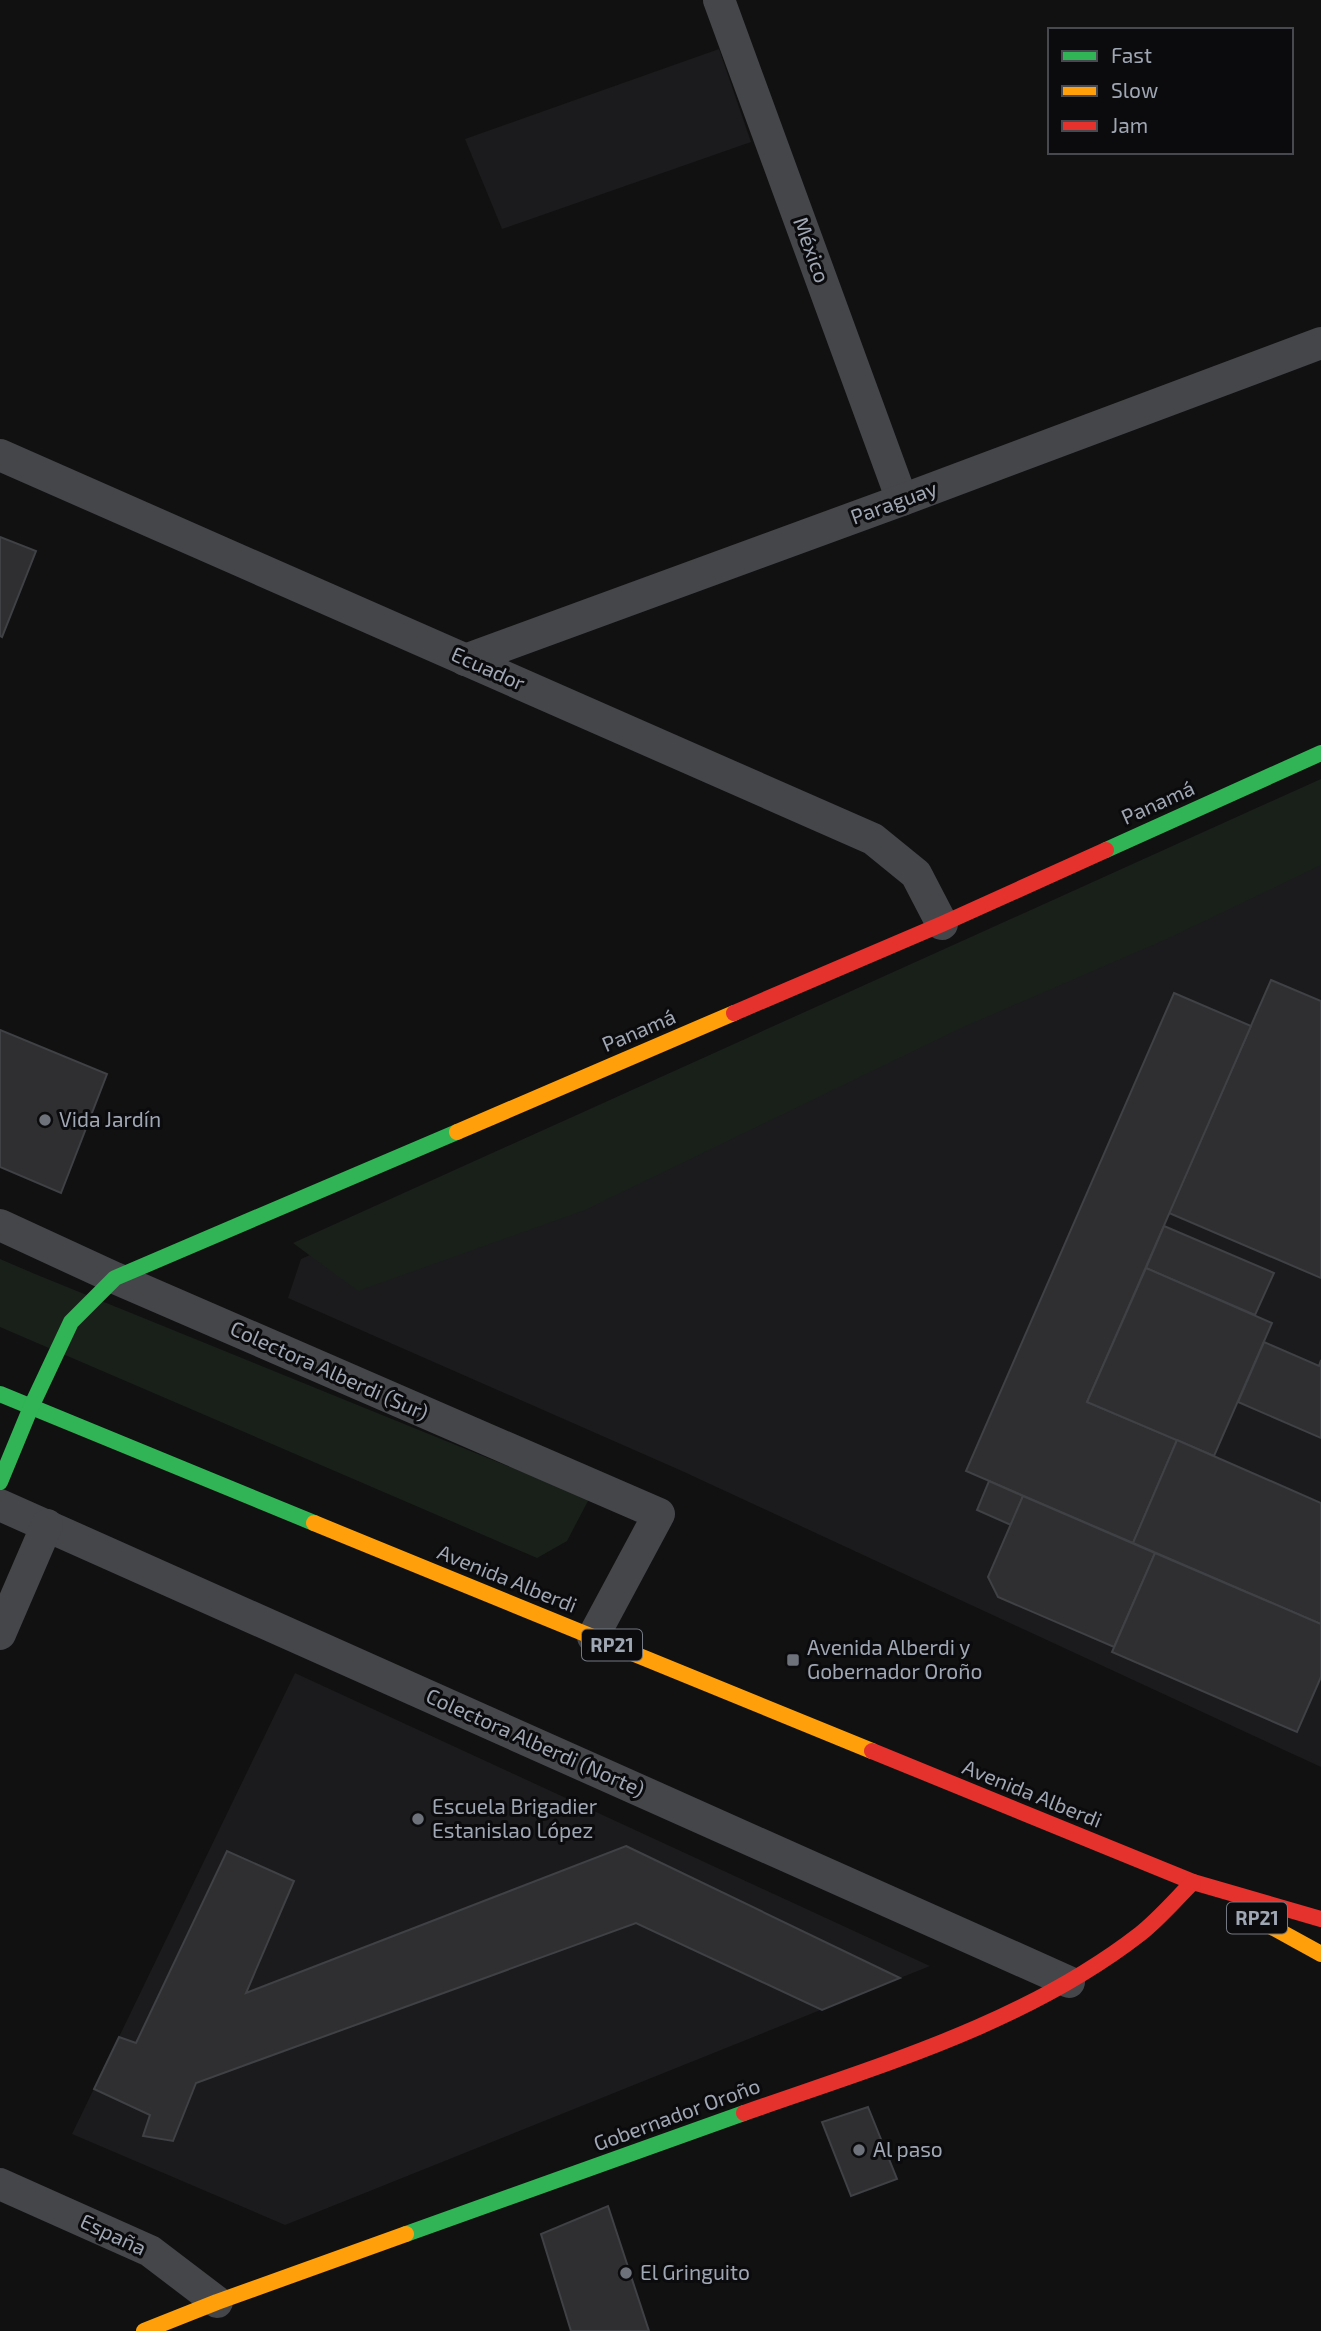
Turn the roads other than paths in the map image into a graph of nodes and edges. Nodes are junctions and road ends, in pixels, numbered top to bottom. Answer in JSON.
{"nodes":[{"id":1,"x":719,"y":0,"type":"edge"},
{"id":2,"x":1321,"y":343,"type":"edge"},
{"id":3,"x":0,"y":455,"type":"edge"},
{"id":4,"x":902,"y":500,"type":"junction"},
{"id":5,"x":465,"y":660,"type":"junction"},
{"id":6,"x":1321,"y":753,"type":"edge"},
{"id":7,"x":942,"y":924,"type":"junction"},
{"id":8,"x":0,"y":1225,"type":"edge"},
{"id":9,"x":115,"y":1278,"type":"junction"},
{"id":10,"x":0,"y":1394,"type":"edge"},
{"id":11,"x":31,"y":1407,"type":"junction"},
{"id":12,"x":0,"y":1482,"type":"edge"},
{"id":13,"x":0,"y":1505,"type":"edge"},
{"id":14,"x":47,"y":1525,"type":"junction"},
{"id":15,"x":0,"y":1634,"type":"edge"},
{"id":16,"x":593,"y":1637,"type":"junction"},
{"id":17,"x":1193,"y":1882,"type":"junction"},
{"id":18,"x":1321,"y":1919,"type":"edge"},
{"id":19,"x":1321,"y":1954,"type":"edge"},
{"id":20,"x":1069,"y":1982,"type":"junction"},
{"id":21,"x":0,"y":2184,"type":"edge"},
{"id":22,"x":218,"y":2302,"type":"junction"},
{"id":23,"x":144,"y":2331,"type":"edge"}],
"edges":[{"from":1,"to":4,"type":"street","name":"México"},
{"from":2,"to":4,"type":"street","name":"Paraguay"},
{"from":3,"to":5,"type":"street","name":"Ecuador"},
{"from":4,"to":5,"type":"street","name":"Paraguay"},
{"from":5,"to":7,"type":"street","name":"Ecuador"},
{"from":6,"to":7,"type":"street","name":"Panamá"},
{"from":7,"to":9,"type":"street","name":"Panamá"},
{"from":8,"to":9,"type":"street","name":"Colectora Alberdi (Sur)"},
{"from":9,"to":11,"type":"street","name":"Panamá"},
{"from":9,"to":16,"type":"street","name":"Colectora Alberdi (Sur)"},
{"from":10,"to":11,"type":"street","name":"Avenida Alberdi","number":"RP21"},
{"from":11,"to":12,"type":"street","name":"Panamá"},
{"from":11,"to":16,"type":"street","name":"Avenida Alberdi","number":"RP21"},
{"from":13,"to":14,"type":"street","name":"Colectora Alberdi (Norte)"},
{"from":14,"to":15,"type":"street"},
{"from":14,"to":20,"type":"street","name":"Colectora Alberdi (Norte)"},
{"from":16,"to":17,"type":"street","name":"Avenida Alberdi","number":"RP21"},
{"from":17,"to":18,"type":"street","name":"Avenida Alberdi","number":"RP21"},
{"from":17,"to":19,"type":"street","name":"Avenida Alberdi","number":"RP21"},
{"from":17,"to":20,"type":"street","name":"Gobernador Oroño"},
{"from":20,"to":22,"type":"street","name":"Gobernador Oroño"},
{"from":21,"to":22,"type":"street","name":"España"},
{"from":22,"to":23,"type":"street","name":"Gobernador Oroño"}]}
